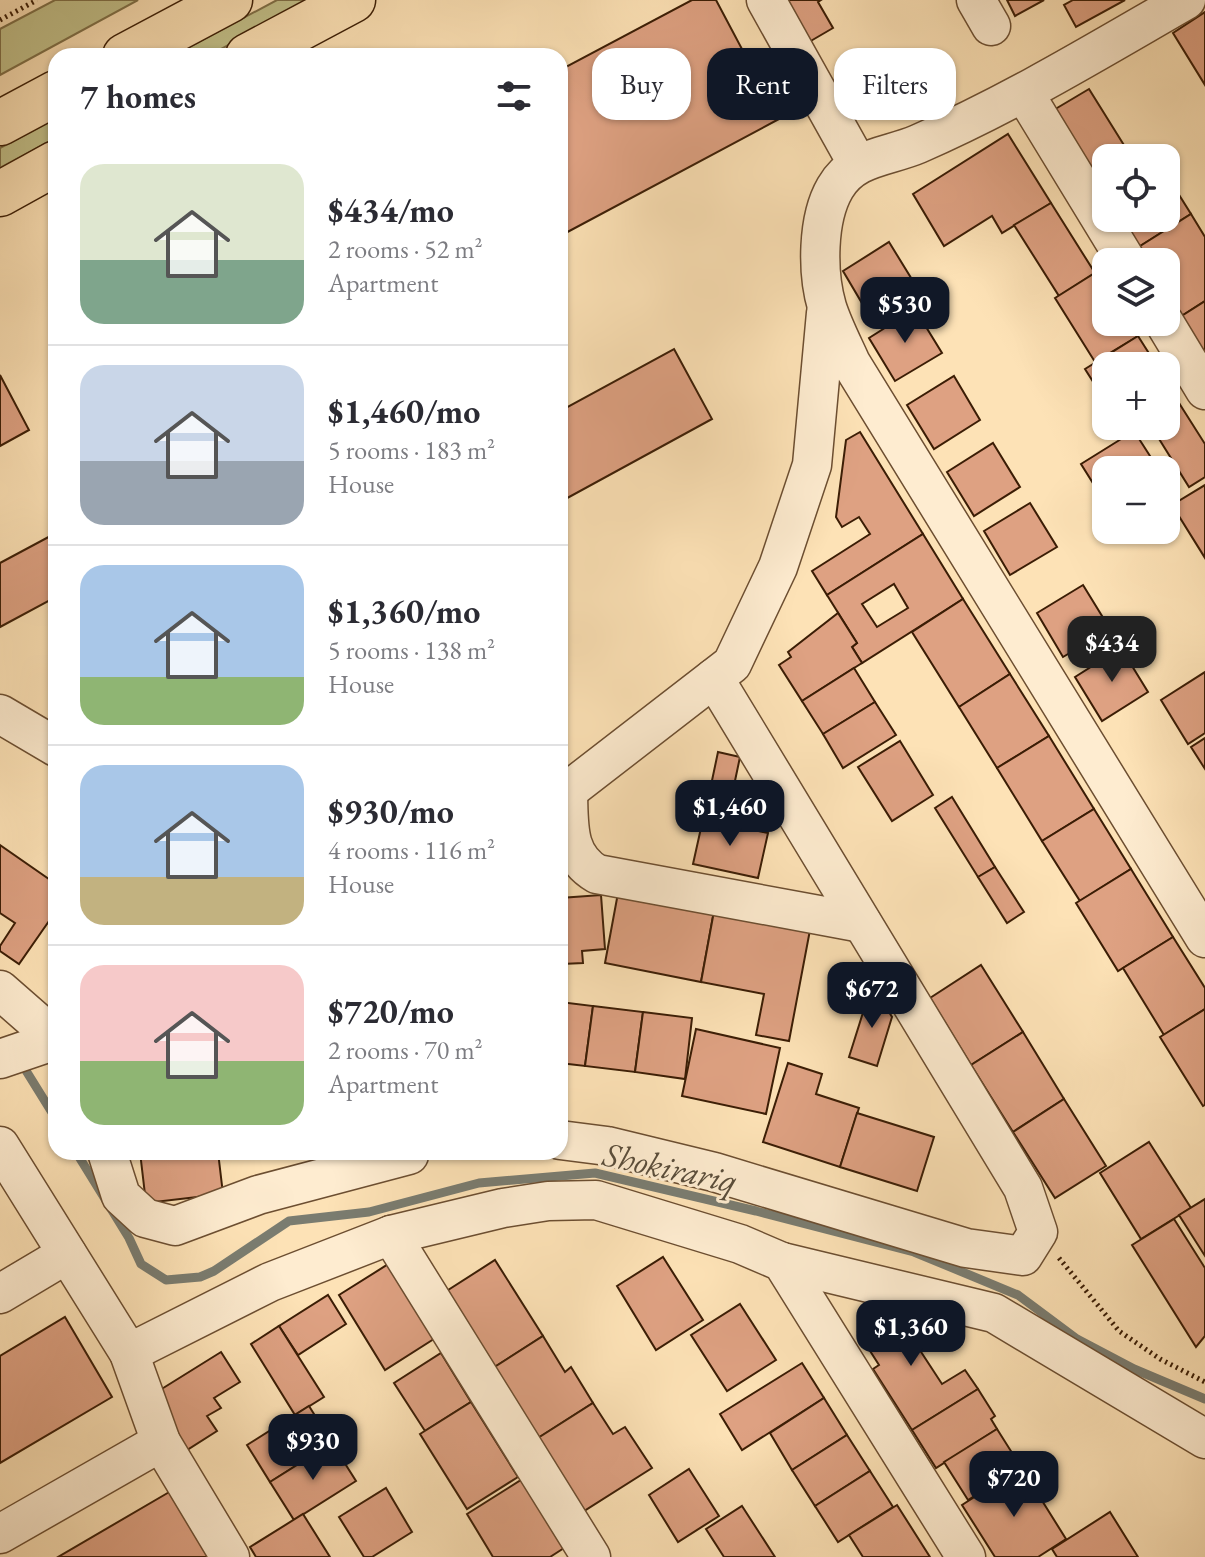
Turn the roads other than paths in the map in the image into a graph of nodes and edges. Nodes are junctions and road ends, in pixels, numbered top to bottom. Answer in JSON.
{"nodes":[{"id":1,"x":230,"y":0,"type":"edge"},
{"id":2,"x":353,"y":0,"type":"edge"},
{"id":3,"x":766,"y":0,"type":"edge"},
{"id":4,"x":1186,"y":0,"type":"edge"},
{"id":5,"x":140,"y":48,"type":"edge"},
{"id":6,"x":263,"y":48,"type":"edge"},
{"id":7,"x":1024,"y":93,"type":"junction"},
{"id":8,"x":48,"y":97,"type":"edge"},
{"id":9,"x":0,"y":123,"type":"edge"},
{"id":10,"x":857,"y":163,"type":"junction"},
{"id":11,"x":48,"y":167,"type":"edge"},
{"id":12,"x":0,"y":194,"type":"edge"},
{"id":13,"x":1118,"y":248,"type":"edge"},
{"id":14,"x":827,"y":306,"type":"junction"},
{"id":15,"x":1172,"y":336,"type":"edge"},
{"id":16,"x":1205,"y":390,"type":"edge"},
{"id":17,"x":714,"y":678,"type":"junction"},
{"id":18,"x":0,"y":714,"type":"edge"},
{"id":19,"x":48,"y":742,"type":"edge"},
{"id":20,"x":568,"y":792,"type":"edge"},
{"id":21,"x":568,"y":822,"type":"edge"},
{"id":22,"x":862,"y":923,"type":"junction"},
{"id":23,"x":1205,"y":938,"type":"edge"},
{"id":24,"x":0,"y":990,"type":"edge"},
{"id":25,"x":34,"y":1047,"type":"edge"},
{"id":26,"x":568,"y":1141,"type":"edge"},
{"id":27,"x":110,"y":1160,"type":"edge"},
{"id":28,"x":390,"y":1160,"type":"edge"},
{"id":29,"x":6,"y":1167,"type":"edge"},
{"id":30,"x":391,"y":1235,"type":"junction"},
{"id":31,"x":67,"y":1254,"type":"junction"},
{"id":32,"x":782,"y":1262,"type":"junction"},
{"id":33,"x":0,"y":1294,"type":"edge"},
{"id":34,"x":129,"y":1353,"type":"junction"},
{"id":35,"x":1205,"y":1439,"type":"edge"},
{"id":36,"x":161,"y":1442,"type":"junction"},
{"id":37,"x":0,"y":1534,"type":"edge"},
{"id":38,"x":230,"y":1557,"type":"edge"},
{"id":39,"x":591,"y":1557,"type":"edge"},
{"id":40,"x":966,"y":1557,"type":"edge"}],
"edges":[{"from":1,"to":5,"type":"main road"},
{"from":2,"to":6,"type":"main road"},
{"from":3,"to":10,"type":"street"},
{"from":4,"to":7,"type":"street"},
{"from":7,"to":10,"type":"street"},
{"from":7,"to":13,"type":"street"},
{"from":8,"to":9,"type":"main road"},
{"from":10,"to":14,"type":"street"},
{"from":11,"to":12,"type":"main road"},
{"from":14,"to":17,"type":"street"},
{"from":14,"to":23,"type":"street"},
{"from":15,"to":16,"type":"street"},
{"from":17,"to":20,"type":"street"},
{"from":17,"to":22,"type":"street"},
{"from":18,"to":19,"type":"street"},
{"from":21,"to":22,"type":"street"},
{"from":22,"to":26,"type":"street"},
{"from":24,"to":25,"type":"street"},
{"from":27,"to":28,"type":"street"},
{"from":29,"to":31,"type":"street"},
{"from":30,"to":32,"type":"street"},
{"from":30,"to":34,"type":"street"},
{"from":30,"to":39,"type":"street"},
{"from":31,"to":33,"type":"street"},
{"from":31,"to":34,"type":"street"},
{"from":32,"to":35,"type":"street"},
{"from":32,"to":40,"type":"street"},
{"from":34,"to":36,"type":"street"},
{"from":36,"to":37,"type":"street"},
{"from":36,"to":38,"type":"street"}]}
